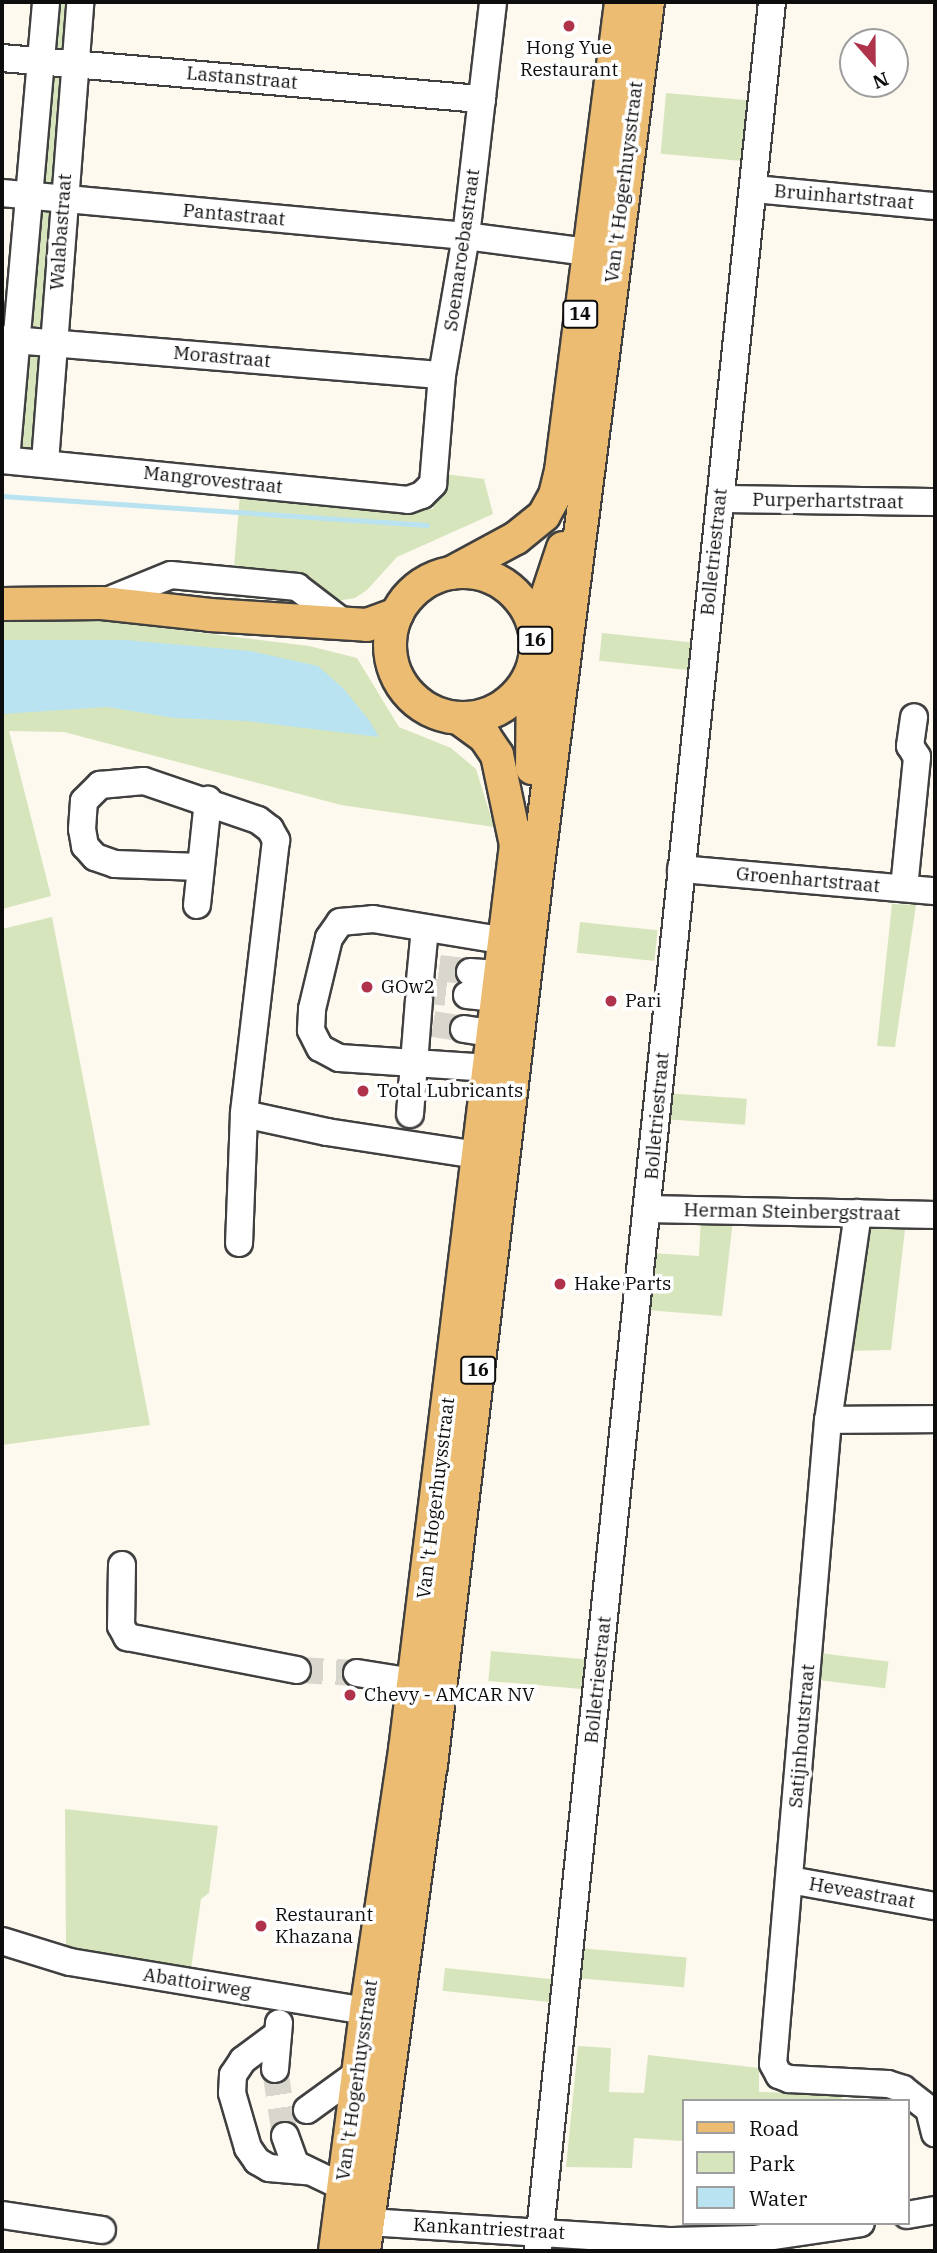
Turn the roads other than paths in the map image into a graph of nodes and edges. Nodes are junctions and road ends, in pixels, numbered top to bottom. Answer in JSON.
{"nodes":[{"id":1,"x":46,"y":2,"type":"edge"},
{"id":2,"x":80,"y":2,"type":"edge"},
{"id":3,"x":494,"y":2,"type":"edge"},
{"id":4,"x":621,"y":2,"type":"edge"},
{"id":5,"x":648,"y":2,"type":"edge"},
{"id":6,"x":772,"y":2,"type":"edge"},
{"id":7,"x":2,"y":58,"type":"edge"},
{"id":8,"x":42,"y":61,"type":"junction"},
{"id":9,"x":75,"y":64,"type":"junction"},
{"id":10,"x":482,"y":99,"type":"junction"},
{"id":11,"x":754,"y":189,"type":"junction"},
{"id":12,"x":2,"y":193,"type":"edge"},
{"id":13,"x":28,"y":195,"type":"junction"},
{"id":14,"x":63,"y":199,"type":"junction"},
{"id":15,"x":935,"y":206,"type":"edge"},
{"id":16,"x":466,"y":236,"type":"junction"},
{"id":17,"x":588,"y":253,"type":"junction"},
{"id":18,"x":8,"y":340,"type":"edge"},
{"id":19,"x":52,"y":343,"type":"junction"},
{"id":20,"x":442,"y":375,"type":"junction"},
{"id":21,"x":4,"y":460,"type":"edge"},
{"id":22,"x":45,"y":462,"type":"junction"},
{"id":23,"x":584,"y":488,"type":"junction"},
{"id":24,"x":422,"y":495,"type":"joint"},
{"id":25,"x":720,"y":499,"type":"junction"},
{"id":26,"x":935,"y":502,"type":"edge"},
{"id":27,"x":451,"y":573,"type":"junction"},
{"id":28,"x":102,"y":603,"type":"junction"},
{"id":29,"x":2,"y":604,"type":"edge"},
{"id":30,"x":397,"y":614,"type":"junction"},
{"id":31,"x":210,"y":615,"type":"junction"},
{"id":32,"x":344,"y":623,"type":"junction"},
{"id":33,"x":391,"y":656,"type":"junction"},
{"id":34,"x":534,"y":661,"type":"junction"},
{"id":35,"x":914,"y":717,"type":"dead end"},
{"id":36,"x":460,"y":719,"type":"junction"},
{"id":37,"x":208,"y":800,"type":"junction"},
{"id":38,"x":200,"y":867,"type":"junction"},
{"id":39,"x":681,"y":869,"type":"junction"},
{"id":40,"x":537,"y":873,"type":"junction"},
{"id":41,"x":904,"y":888,"type":"junction"},
{"id":42,"x":935,"y":891,"type":"edge"},
{"id":43,"x":197,"y":905,"type":"dead end"},
{"id":44,"x":425,"y":928,"type":"junction"},
{"id":45,"x":506,"y":941,"type":"junction"},
{"id":46,"x":469,"y":983,"type":"tunnel mouth"},
{"id":47,"x":500,"y":986,"type":"junction"},
{"id":48,"x":413,"y":1064,"type":"junction"},
{"id":49,"x":489,"y":1068,"type":"junction"},
{"id":50,"x":244,"y":1114,"type":"junction"},
{"id":51,"x":411,"y":1114,"type":"dead end"},
{"id":52,"x":478,"y":1155,"type":"junction"},
{"id":53,"x":648,"y":1209,"type":"junction"},
{"id":54,"x":858,"y":1213,"type":"junction"},
{"id":55,"x":935,"y":1215,"type":"edge"},
{"id":56,"x":239,"y":1243,"type":"dead end"},
{"id":57,"x":935,"y":1419,"type":"edge"},
{"id":58,"x":828,"y":1420,"type":"junction"},
{"id":59,"x":122,"y":1565,"type":"dead end"},
{"id":60,"x":297,"y":1670,"type":"tunnel mouth"},
{"id":61,"x":357,"y":1673,"type":"tunnel mouth"},
{"id":62,"x":413,"y":1682,"type":"junction"},
{"id":63,"x":790,"y":1880,"type":"junction"},
{"id":64,"x":935,"y":1906,"type":"edge"},
{"id":65,"x":4,"y":1938,"type":"edge"},
{"id":66,"x":281,"y":1997,"type":"junction"},
{"id":67,"x":380,"y":2013,"type":"junction"},
{"id":68,"x":278,"y":2034,"type":"junction"},
{"id":69,"x":275,"y":2069,"type":"tunnel mouth"},
{"id":70,"x":358,"y":2073,"type":"junction"},
{"id":71,"x":307,"y":2110,"type":"dead end"},
{"id":72,"x":935,"y":2133,"type":"edge"},
{"id":73,"x":285,"y":2136,"type":"tunnel mouth"},
{"id":74,"x":307,"y":2171,"type":"junction"},
{"id":75,"x":343,"y":2187,"type":"junction"},
{"id":76,"x":935,"y":2210,"type":"edge"},
{"id":77,"x":2,"y":2215,"type":"edge"},
{"id":78,"x":909,"y":2215,"type":"edge"},
{"id":79,"x":848,"y":2225,"type":"edge"},
{"id":80,"x":102,"y":2230,"type":"dead end"},
{"id":81,"x":366,"y":2236,"type":"edge"},
{"id":82,"x":539,"y":2241,"type":"edge"},
{"id":83,"x":335,"y":2251,"type":"edge"}],
"edges":[{"from":1,"to":8,"type":"street","name":"Walabastraat"},
{"from":2,"to":9,"type":"street","name":"Walabastraat"},
{"from":3,"to":10,"type":"street","name":"Soemaroebastraat"},
{"from":4,"to":17,"type":"main road","name":"Van 't Hogerhuysstraat","number":"14"},
{"from":5,"to":23,"type":"main road","name":"Van 't Hogerhuysstraat","number":"14"},
{"from":6,"to":11,"type":"street","name":"Bolletriestraat"},
{"from":7,"to":8,"type":"street","name":"Lastanstraat"},
{"from":8,"to":9,"type":"street","name":"Lastanstraat"},
{"from":8,"to":13,"type":"street","name":"Walabastraat"},
{"from":9,"to":10,"type":"street","name":"Lastanstraat"},
{"from":9,"to":14,"type":"street","name":"Walabastraat"},
{"from":10,"to":16,"type":"street","name":"Soemaroebastraat"},
{"from":11,"to":15,"type":"street","name":"Bruinhartstraat"},
{"from":11,"to":25,"type":"street","name":"Bolletriestraat"},
{"from":12,"to":13,"type":"street","name":"Pantastraat"},
{"from":13,"to":14,"type":"street","name":"Pantastraat"},
{"from":13,"to":18,"type":"street","name":"Walabastraat"},
{"from":14,"to":16,"type":"street","name":"Pantastraat"},
{"from":14,"to":19,"type":"street","name":"Walabastraat"},
{"from":16,"to":17,"type":"street","name":"Pantastraat"},
{"from":16,"to":20,"type":"street","name":"Soemaroebastraat"},
{"from":17,"to":27,"type":"main road","name":"Van 't Hogerhuysstraat","number":"14"},
{"from":18,"to":19,"type":"street","name":"Morastraat"},
{"from":18,"to":21,"type":"street","name":"Walabastraat"},
{"from":19,"to":20,"type":"street","name":"Morastraat"},
{"from":19,"to":22,"type":"street","name":"Walabastraat"},
{"from":20,"to":24,"type":"street","name":"Soemaroebastraat"},
{"from":21,"to":22,"type":"street","name":"Mangrovestraat"},
{"from":22,"to":24,"type":"street","name":"Mangrovestraat"},
{"from":23,"to":34,"type":"main road","name":"Van 't Hogerhuysstraat","number":"14"},
{"from":23,"to":40,"type":"main road","name":"Van 't Hogerhuysstraat","number":"16"},
{"from":25,"to":26,"type":"street","name":"Purperhartstraat"},
{"from":25,"to":39,"type":"street","name":"Bolletriestraat"},
{"from":27,"to":30,"type":"main road","number":"16"},
{"from":27,"to":34,"type":"main road","number":"16"},
{"from":28,"to":29,"type":"main road"},
{"from":28,"to":31,"type":"main road"},
{"from":28,"to":32,"type":"street"},
{"from":30,"to":32,"type":"main road"},
{"from":30,"to":33,"type":"main road","number":"16"},
{"from":31,"to":32,"type":"main road"},
{"from":31,"to":33,"type":"main road"},
{"from":33,"to":36,"type":"main road","number":"16"},
{"from":34,"to":36,"type":"main road","number":"16"},
{"from":34,"to":40,"type":"main road","name":"Van 't Hogerhuysstraat"},
{"from":35,"to":41,"type":"street"},
{"from":36,"to":45,"type":"main road","name":"Van 't Hogerhuysstraat","number":"16"},
{"from":37,"to":38,"type":"street"},
{"from":37,"to":38,"type":"street"},
{"from":37,"to":50,"type":"street"},
{"from":38,"to":43,"type":"street"},
{"from":39,"to":41,"type":"street","name":"Groenhartstraat"},
{"from":39,"to":53,"type":"street","name":"Bolletriestraat"},
{"from":40,"to":67,"type":"main road","name":"Van 't Hogerhuysstraat","number":"16"},
{"from":41,"to":42,"type":"street","name":"Groenhartstraat"},
{"from":44,"to":45,"type":"street"},
{"from":44,"to":48,"type":"street"},
{"from":44,"to":48,"type":"street"},
{"from":45,"to":47,"type":"main road","name":"Van 't Hogerhuysstraat","number":"16"},
{"from":46,"to":47,"type":"street"},
{"from":47,"to":49,"type":"main road","name":"Van 't Hogerhuysstraat","number":"16"},
{"from":48,"to":49,"type":"street"},
{"from":48,"to":51,"type":"street"},
{"from":49,"to":52,"type":"main road","name":"Van 't Hogerhuysstraat","number":"16"},
{"from":50,"to":52,"type":"street"},
{"from":50,"to":56,"type":"street"},
{"from":52,"to":62,"type":"main road","name":"Van 't Hogerhuysstraat","number":"16"},
{"from":53,"to":54,"type":"street","name":"Herman Steinbergstraat"},
{"from":53,"to":82,"type":"street","name":"Bolletriestraat"},
{"from":54,"to":55,"type":"street","name":"Herman Steinbergstraat"},
{"from":54,"to":58,"type":"street","name":"Satijnhoutstraat"},
{"from":57,"to":58,"type":"street"},
{"from":58,"to":63,"type":"street","name":"Satijnhoutstraat"},
{"from":59,"to":60,"type":"street"},
{"from":61,"to":62,"type":"street"},
{"from":62,"to":67,"type":"main road","name":"Van 't Hogerhuysstraat","number":"16"},
{"from":63,"to":64,"type":"street","name":"Heveastraat"},
{"from":63,"to":72,"type":"street","name":"Satijnhoutstraat"},
{"from":65,"to":66,"type":"street","name":"Abattoirweg"},
{"from":66,"to":67,"type":"street","name":"Abattoirweg"},
{"from":66,"to":68,"type":"street"},
{"from":67,"to":70,"type":"main road","name":"Van 't Hogerhuysstraat","number":"16"},
{"from":67,"to":81,"type":"main road","name":"Van 't Hogerhuysstraat","number":"16"},
{"from":68,"to":69,"type":"street"},
{"from":68,"to":74,"type":"street"},
{"from":70,"to":71,"type":"street"},
{"from":70,"to":75,"type":"main road","name":"Van 't Hogerhuysstraat","number":"16"},
{"from":73,"to":74,"type":"street"},
{"from":74,"to":75,"type":"street"},
{"from":75,"to":83,"type":"main road","name":"Van 't Hogerhuysstraat","number":"16"},
{"from":76,"to":78,"type":"street"},
{"from":77,"to":80,"type":"street"},
{"from":79,"to":82,"type":"street","name":"Kankantriestraat"},
{"from":81,"to":82,"type":"street","name":"Kankantriestraat"}]}
